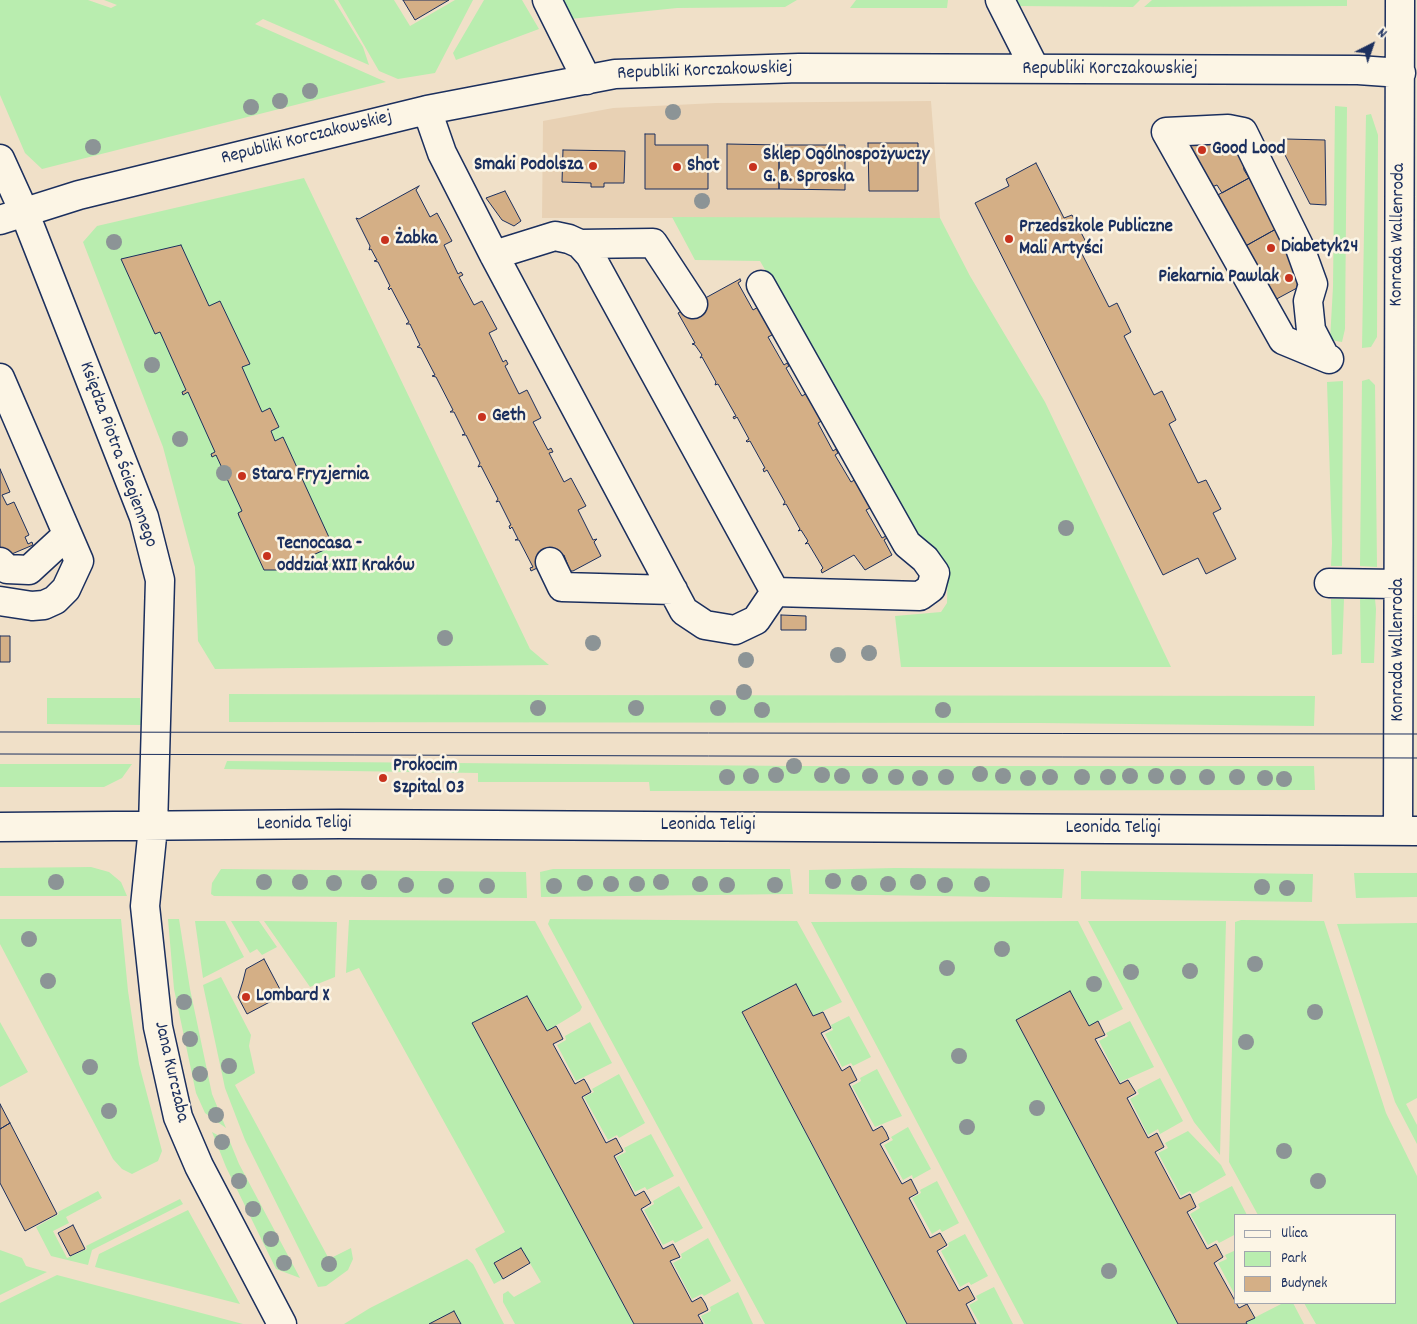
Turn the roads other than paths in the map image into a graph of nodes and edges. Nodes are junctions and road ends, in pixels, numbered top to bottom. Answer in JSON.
{"nodes":[{"id":1,"x":547,"y":0,"type":"edge"},
{"id":2,"x":1000,"y":0,"type":"edge"},
{"id":3,"x":1400,"y":0,"type":"edge"},
{"id":4,"x":1035,"y":70,"type":"junction"},
{"id":5,"x":1401,"y":73,"type":"junction"},
{"id":6,"x":587,"y":80,"type":"junction"},
{"id":7,"x":427,"y":110,"type":"junction"},
{"id":8,"x":0,"y":159,"type":"edge"},
{"id":9,"x":13,"y":217,"type":"edge"},
{"id":10,"x":580,"y":244,"type":"junction"},
{"id":11,"x":494,"y":255,"type":"junction"},
{"id":12,"x":761,"y":285,"type":"dead end"},
{"id":13,"x":693,"y":304,"type":"dead end"},
{"id":14,"x":1327,"y":358,"type":"joint"},
{"id":15,"x":0,"y":378,"type":"edge"},
{"id":16,"x":1407,"y":469,"type":"edge"},
{"id":17,"x":67,"y":535,"type":"junction"},
{"id":18,"x":0,"y":562,"type":"edge"},
{"id":19,"x":550,"y":562,"type":"dead end"},
{"id":20,"x":1329,"y":583,"type":"dead end"},
{"id":21,"x":1398,"y":584,"type":"junction"},
{"id":22,"x":673,"y":590,"type":"junction"},
{"id":23,"x":775,"y":592,"type":"junction"},
{"id":24,"x":0,"y":602,"type":"edge"},
{"id":25,"x":0,"y":827,"type":"edge"},
{"id":26,"x":153,"y":827,"type":"junction"},
{"id":27,"x":1408,"y":831,"type":"edge"},
{"id":28,"x":282,"y":1324,"type":"edge"}],
"edges":[{"from":1,"to":6,"type":"street"},
{"from":2,"to":4,"type":"street"},
{"from":3,"to":5,"type":"street","name":"Konrada Wallenroda"},
{"from":4,"to":5,"type":"street","name":"Republiki Korczakowskiej"},
{"from":4,"to":6,"type":"street","name":"Republiki Korczakowskiej"},
{"from":5,"to":16,"type":"street","name":"Konrada Wallenroda"},
{"from":6,"to":7,"type":"street","name":"Republiki Korczakowskiej"},
{"from":7,"to":9,"type":"street","name":"Republiki Korczakowskiej"},
{"from":7,"to":11,"type":"street"},
{"from":8,"to":9,"type":"street","name":"Księdza Piotra Ściegiennego"},
{"from":9,"to":26,"type":"street","name":"Księdza Piotra Ściegiennego"},
{"from":10,"to":11,"type":"street"},
{"from":10,"to":13,"type":"street"},
{"from":10,"to":23,"type":"street"},
{"from":11,"to":22,"type":"street"},
{"from":12,"to":23,"type":"street"},
{"from":14,"to":14,"type":"street"},
{"from":15,"to":17,"type":"street"},
{"from":16,"to":21,"type":"street","name":"Konrada Wallenroda"},
{"from":17,"to":18,"type":"street"},
{"from":17,"to":24,"type":"street"},
{"from":19,"to":22,"type":"street"},
{"from":20,"to":21,"type":"street"},
{"from":21,"to":27,"type":"street","name":"Konrada Wallenroda"},
{"from":22,"to":23,"type":"street"},
{"from":25,"to":26,"type":"street","name":"Leonida Teligi"},
{"from":26,"to":27,"type":"street","name":"Leonida Teligi"},
{"from":26,"to":28,"type":"street","name":"Jana Kurczaba"}]}
